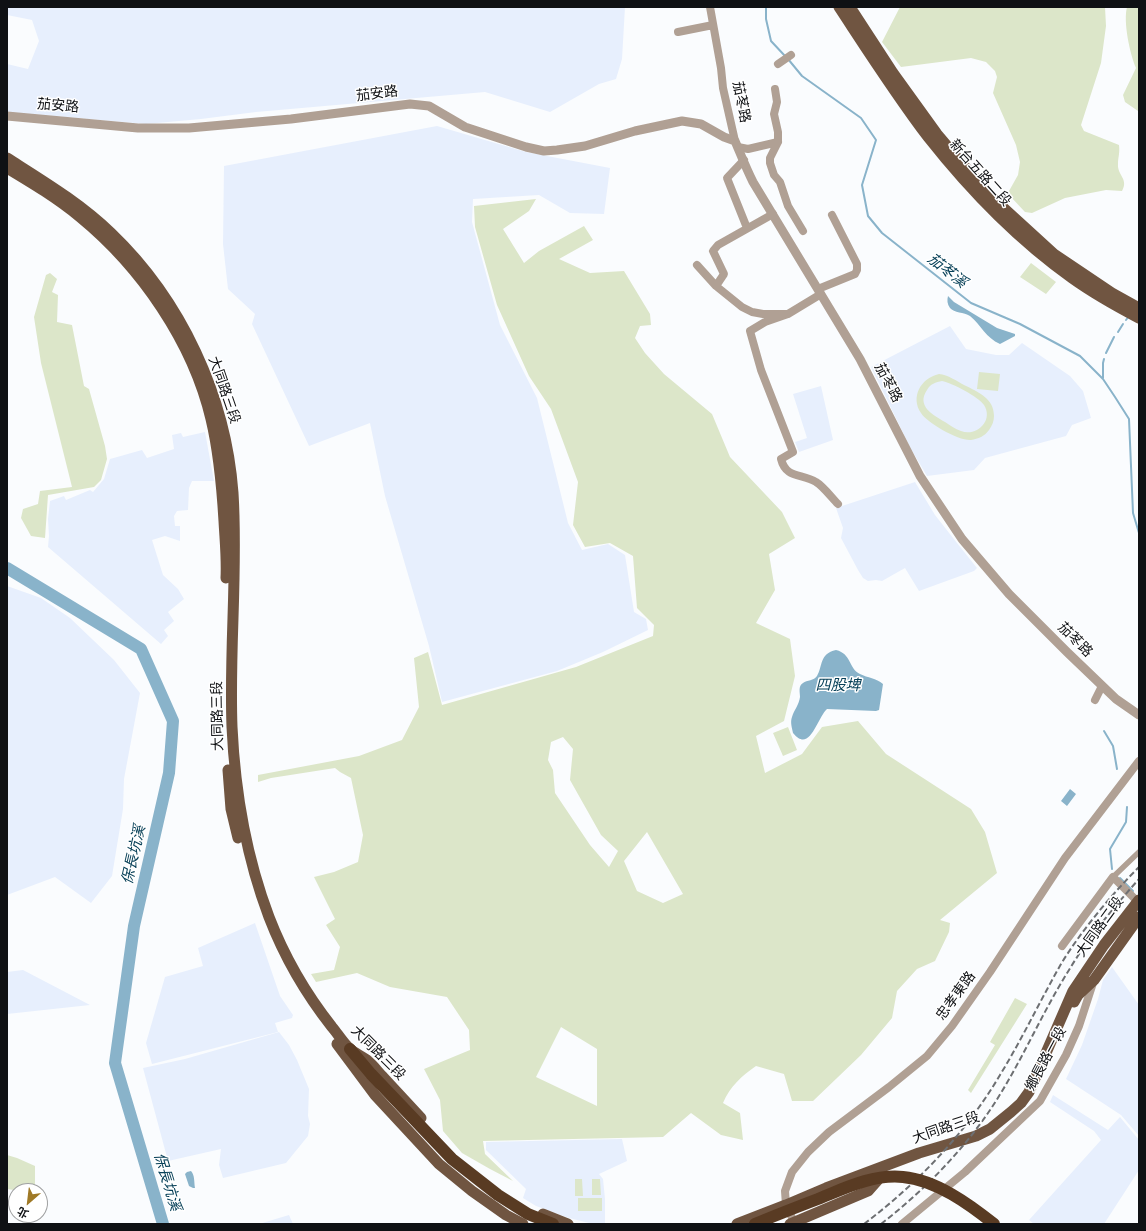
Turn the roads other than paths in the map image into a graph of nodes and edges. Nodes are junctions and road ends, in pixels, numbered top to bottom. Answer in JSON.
{"nodes":[{"id":1,"x":710,"y":7,"type":"edge"},
{"id":2,"x":839,"y":7,"type":"edge"},
{"id":3,"x":850,"y":7,"type":"edge"},
{"id":4,"x":713,"y":25,"type":"junction"},
{"id":5,"x":678,"y":32,"type":"dead end"},
{"id":6,"x":791,"y":55,"type":"dead end"},
{"id":7,"x":778,"y":64,"type":"dead end"},
{"id":8,"x":775,"y":89,"type":"dead end"},
{"id":9,"x":7,"y":116,"type":"edge"},
{"id":10,"x":778,"y":142,"type":"junction"},
{"id":11,"x":736,"y":144,"type":"junction"},
{"id":12,"x":7,"y":158,"type":"edge"},
{"id":13,"x":744,"y":160,"type":"junction"},
{"id":14,"x":7,"y":168,"type":"edge"},
{"id":15,"x":772,"y":214,"type":"junction"},
{"id":16,"x":832,"y":215,"type":"dead end"},
{"id":17,"x":747,"y":228,"type":"junction"},
{"id":18,"x":803,"y":231,"type":"dead end"},
{"id":19,"x":697,"y":264,"type":"dead end"},
{"id":20,"x":716,"y":286,"type":"junction"},
{"id":21,"x":820,"y":291,"type":"junction"},
{"id":22,"x":1139,"y":308,"type":"edge"},
{"id":23,"x":788,"y":314,"type":"junction"},
{"id":24,"x":1139,"y":318,"type":"edge"},
{"id":25,"x":838,"y":504,"type":"dead end"},
{"id":26,"x":1102,"y":686,"type":"junction"},
{"id":27,"x":1095,"y":700,"type":"dead end"},
{"id":28,"x":1139,"y":715,"type":"edge"},
{"id":29,"x":1139,"y":761,"type":"edge"},
{"id":30,"x":1139,"y":852,"type":"edge"},
{"id":31,"x":1113,"y":877,"type":"junction"},
{"id":32,"x":1138,"y":900,"type":"edge"},
{"id":33,"x":1139,"y":917,"type":"edge"},
{"id":34,"x":1062,"y":946,"type":"dead end"},
{"id":35,"x":1090,"y":976,"type":"junction"},
{"id":36,"x":350,"y":1049,"type":"junction"},
{"id":37,"x":355,"y":1067,"type":"junction"},
{"id":38,"x":786,"y":1205,"type":"junction"},
{"id":39,"x":792,"y":1223,"type":"edge"},
{"id":40,"x":523,"y":1224,"type":"edge"},
{"id":41,"x":538,"y":1224,"type":"edge"},
{"id":42,"x":553,"y":1224,"type":"edge"},
{"id":43,"x":568,"y":1224,"type":"edge"},
{"id":44,"x":736,"y":1224,"type":"edge"},
{"id":45,"x":755,"y":1224,"type":"edge"},
{"id":46,"x":767,"y":1224,"type":"edge"},
{"id":47,"x":902,"y":1224,"type":"edge"},
{"id":48,"x":988,"y":1224,"type":"edge"},
{"id":49,"x":994,"y":1224,"type":"edge"}],
"edges":[{"from":1,"to":4,"type":"street","name":"茄苳路"},
{"from":2,"to":24,"type":"main road","name":"新台五路二段"},
{"from":3,"to":22,"type":"main road","name":"新台五路二段"},
{"from":4,"to":5,"type":"street"},
{"from":4,"to":11,"type":"street","name":"茄苳路"},
{"from":6,"to":7,"type":"street"},
{"from":8,"to":10,"type":"street"},
{"from":9,"to":11,"type":"street","name":"茄安路"},
{"from":10,"to":11,"type":"street"},
{"from":10,"to":18,"type":"street"},
{"from":11,"to":13,"type":"street","name":"茄苳路"},
{"from":12,"to":36,"type":"main road","name":"大同路三段"},
{"from":13,"to":15,"type":"street","name":"茄苳路"},
{"from":13,"to":17,"type":"street"},
{"from":14,"to":37,"type":"main road","name":"大同路三段"},
{"from":15,"to":17,"type":"street"},
{"from":15,"to":21,"type":"street","name":"茄苳路"},
{"from":16,"to":21,"type":"street"},
{"from":17,"to":20,"type":"street"},
{"from":19,"to":20,"type":"street"},
{"from":20,"to":23,"type":"street"},
{"from":21,"to":23,"type":"street"},
{"from":21,"to":26,"type":"street","name":"茄苳路"},
{"from":23,"to":25,"type":"street"},
{"from":26,"to":27,"type":"street"},
{"from":26,"to":28,"type":"street","name":"茄苳路"},
{"from":29,"to":38,"type":"street","name":"忠孝東路"},
{"from":30,"to":31,"type":"street"},
{"from":31,"to":32,"type":"street"},
{"from":31,"to":34,"type":"street"},
{"from":32,"to":35,"type":"main road","name":"大同路二段"},
{"from":33,"to":35,"type":"main road","name":"大同路二段"},
{"from":35,"to":38,"type":"main road","name":"大同路三段"},
{"from":35,"to":39,"type":"main road","name":"大同路三段"},
{"from":35,"to":47,"type":"street","name":"鄉長路一段"},
{"from":36,"to":42,"type":"highway"},
{"from":36,"to":43,"type":"main road","name":"大同路三段"},
{"from":37,"to":40,"type":"main road","name":"大同路三段"},
{"from":37,"to":41,"type":"highway"},
{"from":38,"to":39,"type":"street","name":"忠孝東路"},
{"from":38,"to":44,"type":"main road","name":"大同路三段"},
{"from":45,"to":49,"type":"highway","bridge":true},
{"from":46,"to":48,"type":"highway"}]}
